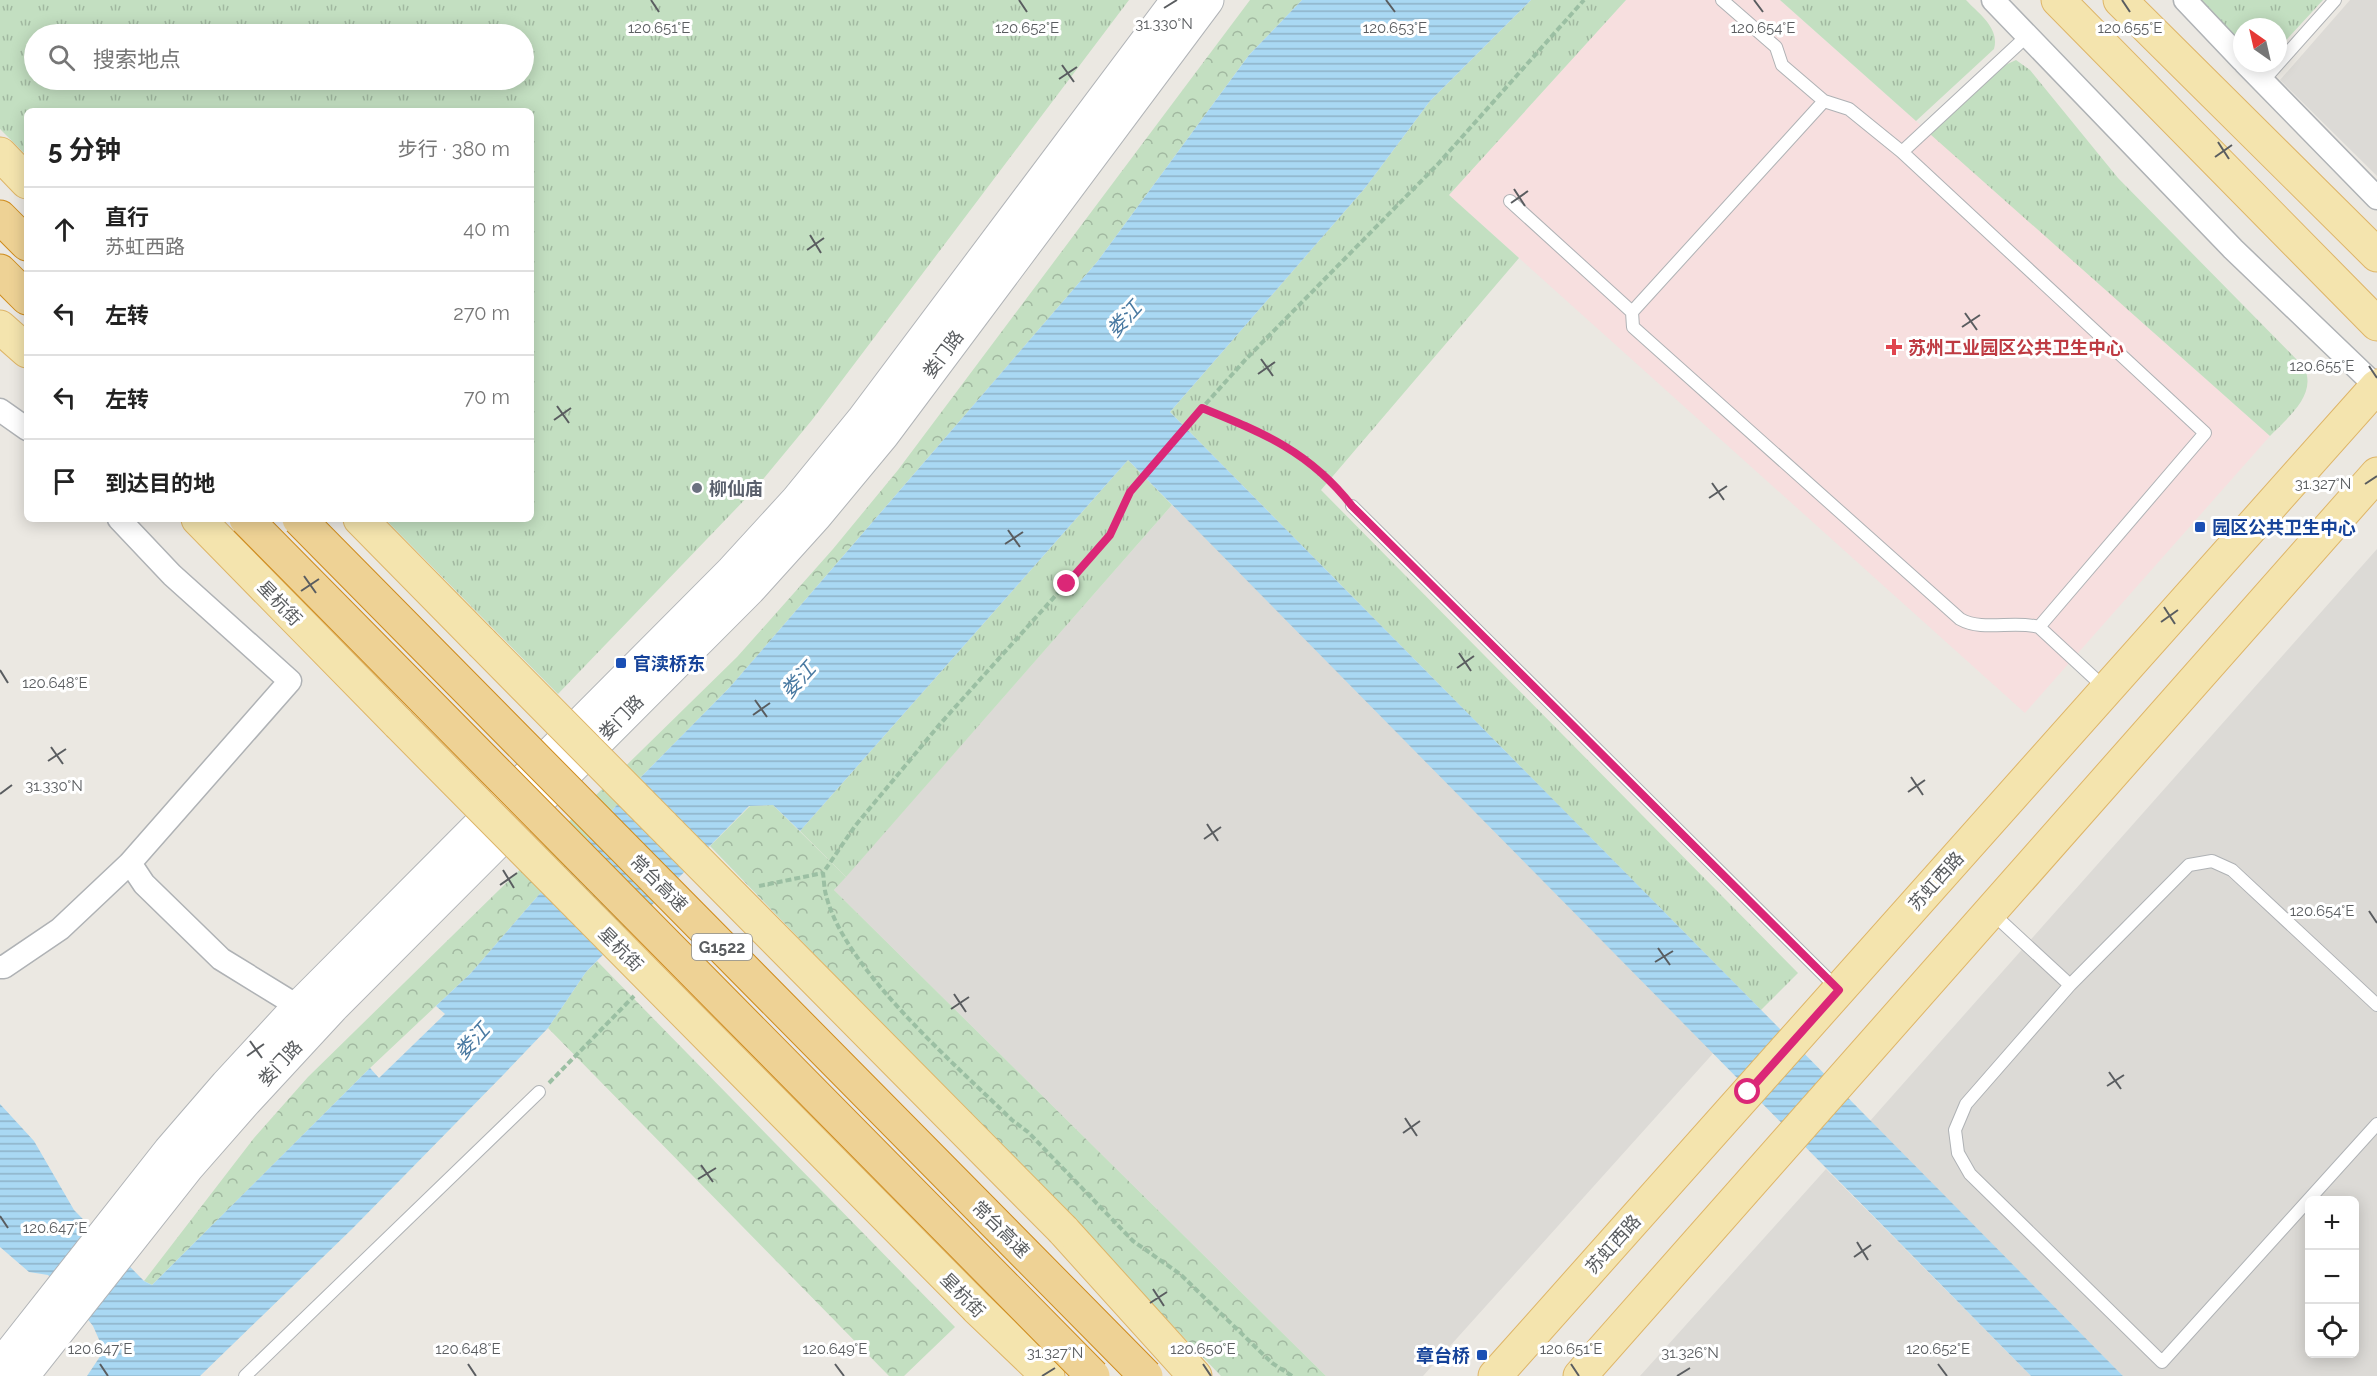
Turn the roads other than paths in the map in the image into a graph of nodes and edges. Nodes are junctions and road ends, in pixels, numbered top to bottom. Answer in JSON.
{"nodes":[{"id":1,"x":1178,"y":0,"type":"edge"},
{"id":2,"x":1207,"y":0,"type":"edge"},
{"id":3,"x":1722,"y":0,"type":"edge"},
{"id":4,"x":1993,"y":0,"type":"edge"},
{"id":5,"x":2058,"y":0,"type":"edge"},
{"id":6,"x":2120,"y":0,"type":"edge"},
{"id":7,"x":2185,"y":0,"type":"edge"},
{"id":8,"x":2336,"y":0,"type":"edge"},
{"id":9,"x":2027,"y":36,"type":"junction"},
{"id":10,"x":2233,"y":51,"type":"edge"},
{"id":11,"x":2252,"y":72,"type":"edge"},
{"id":12,"x":2262,"y":82,"type":"junction"},
{"id":13,"x":1824,"y":101,"type":"junction"},
{"id":14,"x":1902,"y":152,"type":"junction"},
{"id":15,"x":0,"y":154,"type":"edge"},
{"id":16,"x":24,"y":179,"type":"edge"},
{"id":17,"x":2377,"y":198,"type":"edge"},
{"id":18,"x":1510,"y":201,"type":"dead end"},
{"id":19,"x":0,"y":217,"type":"edge"},
{"id":20,"x":24,"y":241,"type":"edge"},
{"id":21,"x":2377,"y":255,"type":"edge"},
{"id":22,"x":0,"y":271,"type":"edge"},
{"id":23,"x":24,"y":295,"type":"edge"},
{"id":24,"x":1632,"y":312,"type":"junction"},
{"id":25,"x":2377,"y":324,"type":"edge"},
{"id":26,"x":0,"y":327,"type":"edge"},
{"id":27,"x":24,"y":348,"type":"edge"},
{"id":28,"x":2377,"y":387,"type":"edge"},
{"id":29,"x":0,"y":410,"type":"edge"},
{"id":30,"x":24,"y":427,"type":"edge"},
{"id":31,"x":2377,"y":474,"type":"edge"},
{"id":32,"x":1352,"y":506,"type":"road end"},
{"id":33,"x":122,"y":522,"type":"edge"},
{"id":34,"x":201,"y":522,"type":"edge"},
{"id":35,"x":249,"y":522,"type":"edge"},
{"id":36,"x":302,"y":522,"type":"edge"},
{"id":37,"x":363,"y":522,"type":"edge"},
{"id":38,"x":2039,"y":627,"type":"junction"},
{"id":39,"x":2107,"y":689,"type":"junction"},
{"id":40,"x":130,"y":863,"type":"junction"},
{"id":41,"x":1990,"y":911,"type":"junction"},
{"id":42,"x":0,"y":968,"type":"edge"},
{"id":43,"x":2070,"y":985,"type":"junction"},
{"id":44,"x":1839,"y":990,"type":"junction"},
{"id":45,"x":2377,"y":1005,"type":"edge"},
{"id":46,"x":311,"y":1012,"type":"junction"},
{"id":47,"x":539,"y":1092,"type":"dead end"},
{"id":48,"x":2377,"y":1124,"type":"edge"},
{"id":49,"x":66,"y":1301,"type":"junction"},
{"id":50,"x":0,"y":1367,"type":"edge"},
{"id":51,"x":22,"y":1376,"type":"edge"},
{"id":52,"x":245,"y":1376,"type":"edge"},
{"id":53,"x":1048,"y":1376,"type":"edge"},
{"id":54,"x":1093,"y":1376,"type":"edge"},
{"id":55,"x":1146,"y":1376,"type":"edge"},
{"id":56,"x":1195,"y":1376,"type":"edge"},
{"id":57,"x":1495,"y":1376,"type":"edge"},
{"id":58,"x":1580,"y":1376,"type":"edge"}],
"edges":[{"from":1,"to":46,"type":"main road","name":"娄门路"},
{"from":2,"to":46,"type":"main road","name":"娄门路"},
{"from":3,"to":13,"type":"lane"},
{"from":4,"to":9,"type":"street"},
{"from":5,"to":25,"type":"main road"},
{"from":6,"to":21,"type":"main road"},
{"from":7,"to":10,"type":"street"},
{"from":8,"to":12,"type":"lane"},
{"from":9,"to":14,"type":"lane"},
{"from":9,"to":28,"type":"street"},
{"from":11,"to":12,"type":"street"},
{"from":12,"to":17,"type":"street"},
{"from":13,"to":14,"type":"lane"},
{"from":13,"to":24,"type":"lane"},
{"from":14,"to":38,"type":"lane"},
{"from":15,"to":16,"type":"main road"},
{"from":18,"to":24,"type":"lane"},
{"from":19,"to":20,"type":"highway"},
{"from":22,"to":23,"type":"highway"},
{"from":24,"to":38,"type":"lane"},
{"from":26,"to":27,"type":"main road"},
{"from":28,"to":39,"type":"main road","name":"苏虹西路"},
{"from":29,"to":30,"type":"street"},
{"from":31,"to":41,"type":"main road"},
{"from":32,"to":44,"type":"lane"},
{"from":33,"to":40,"type":"street"},
{"from":34,"to":53,"type":"main road","name":"星杭街","bridge":true},
{"from":35,"to":54,"type":"highway","name":"常台高速","number":"G1522","bridge":true},
{"from":36,"to":55,"type":"highway","name":"常台高速","number":"G1522","bridge":true},
{"from":37,"to":56,"type":"main road","bridge":true},
{"from":38,"to":39,"type":"lane"},
{"from":39,"to":44,"type":"main road","name":"苏虹西路"},
{"from":40,"to":42,"type":"street"},
{"from":40,"to":46,"type":"street"},
{"from":41,"to":43,"type":"lane"},
{"from":41,"to":58,"type":"main road"},
{"from":43,"to":45,"type":"lane"},
{"from":43,"to":48,"type":"lane"},
{"from":44,"to":57,"type":"main road","name":"苏虹西路"},
{"from":46,"to":49,"type":"main road","name":"娄门路"},
{"from":47,"to":52,"type":"lane"},
{"from":49,"to":50,"type":"main road","name":"娄门路"},
{"from":49,"to":51,"type":"main road","name":"娄门路"}]}
